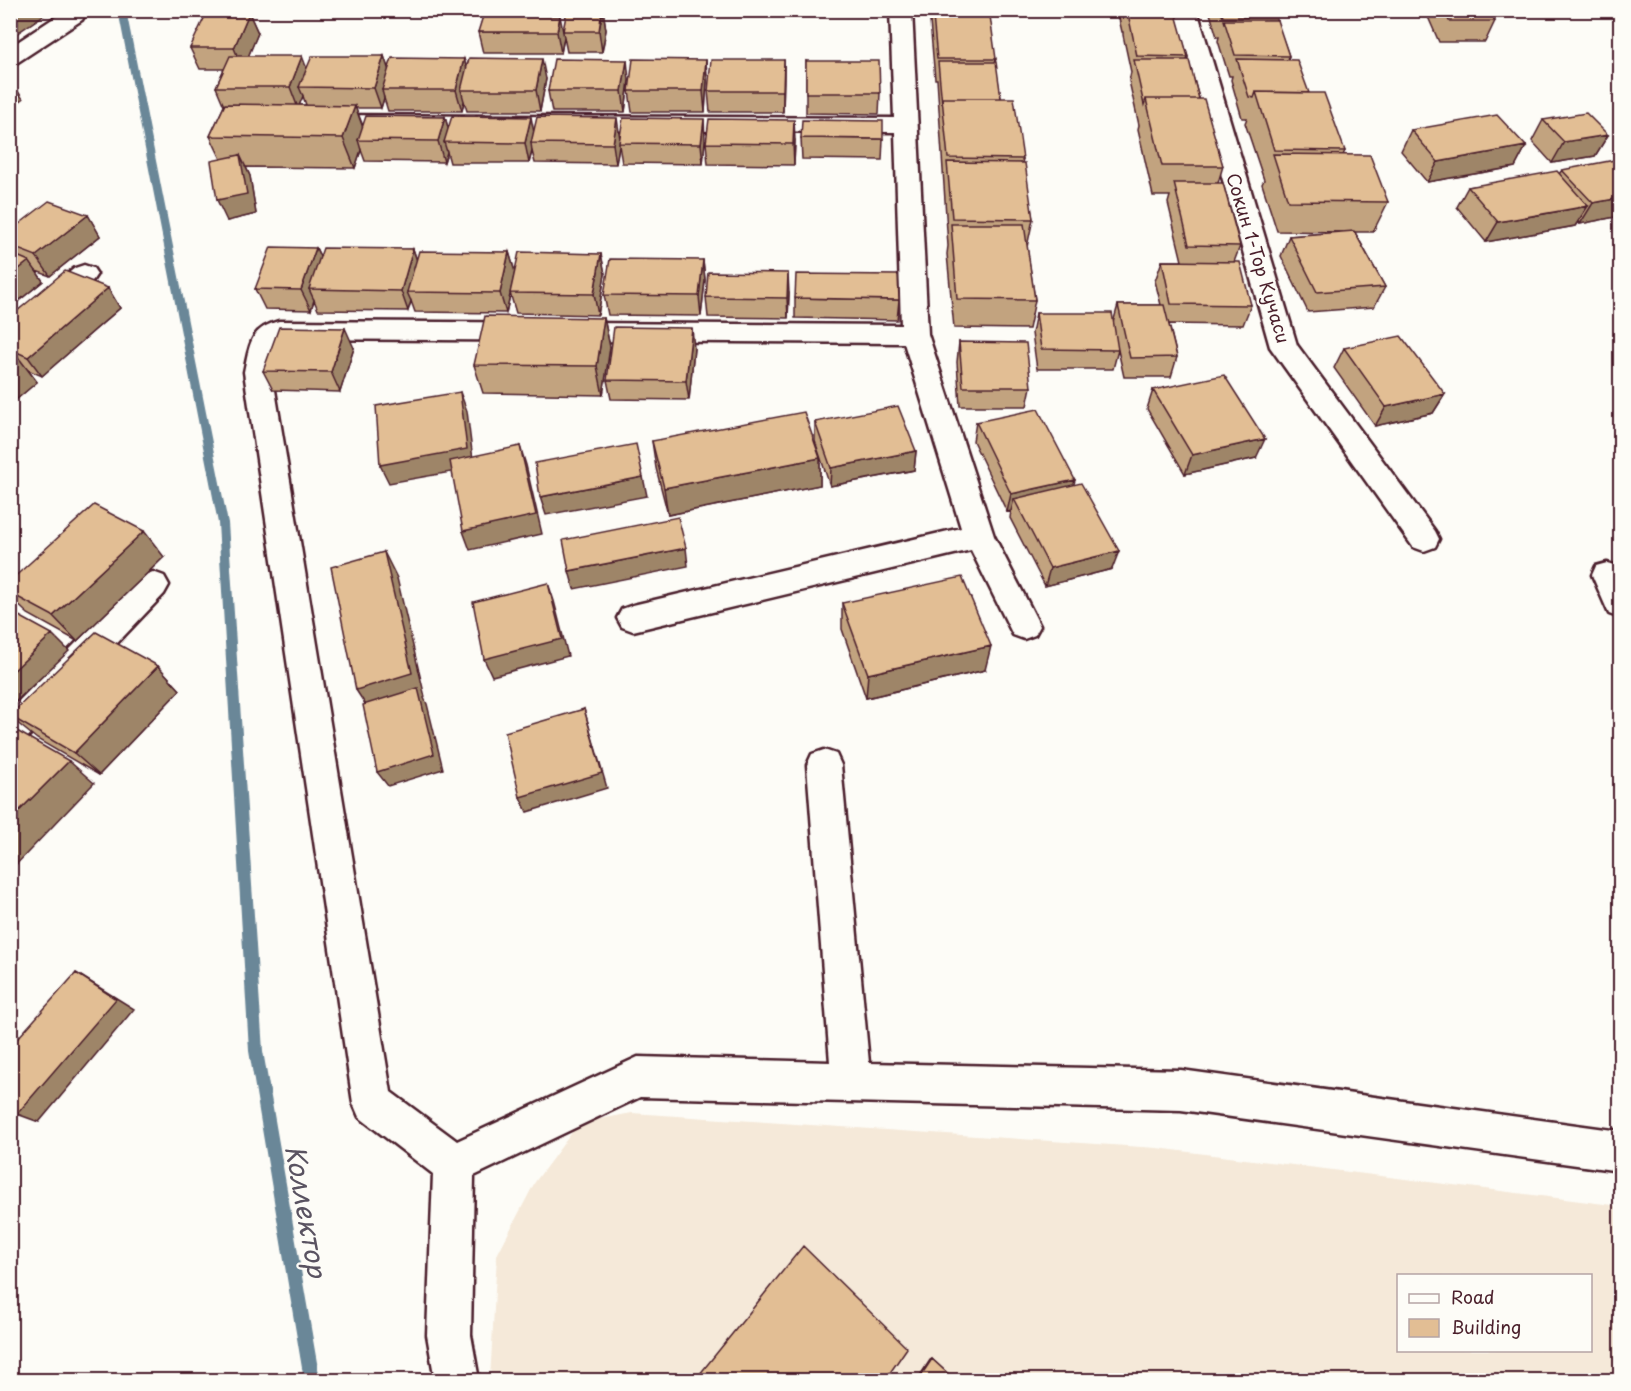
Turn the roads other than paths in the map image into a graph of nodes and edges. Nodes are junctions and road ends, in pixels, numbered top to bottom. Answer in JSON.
{"nodes":[{"id":1,"x":901,"y":10,"type":"edge"},
{"id":2,"x":1186,"y":10,"type":"edge"},
{"id":3,"x":74,"y":15,"type":"dead end"},
{"id":4,"x":10,"y":57,"type":"edge"},
{"id":5,"x":293,"y":122,"type":"edge"},
{"id":6,"x":907,"y":125,"type":"junction"},
{"id":7,"x":84,"y":274,"type":"dead end"},
{"id":8,"x":10,"y":334,"type":"edge"},
{"id":9,"x":915,"y":334,"type":"junction"},
{"id":10,"x":979,"y":536,"type":"junction"},
{"id":11,"x":1424,"y":539,"type":"dead end"},
{"id":12,"x":1607,"y":575,"type":"dead end"},
{"id":13,"x":153,"y":585,"type":"dead end"},
{"id":14,"x":1620,"y":605,"type":"edge"},
{"id":15,"x":633,"y":618,"type":"dead end"},
{"id":16,"x":1024,"y":626,"type":"dead end"},
{"id":17,"x":10,"y":733,"type":"edge"},
{"id":18,"x":824,"y":765,"type":"dead end"},
{"id":19,"x":851,"y":1082,"type":"junction"},
{"id":20,"x":1620,"y":1151,"type":"edge"},
{"id":21,"x":454,"y":1164,"type":"junction"},
{"id":22,"x":457,"y":1380,"type":"edge"}],
"edges":[{"from":1,"to":6,"type":"street"},
{"from":2,"to":11,"type":"street","name":"Сокин 1-Тор Kучаси"},
{"from":3,"to":4,"type":"street"},
{"from":5,"to":6,"type":"street"},
{"from":6,"to":9,"type":"street"},
{"from":7,"to":8,"type":"street"},
{"from":9,"to":10,"type":"street"},
{"from":9,"to":21,"type":"street"},
{"from":10,"to":15,"type":"street"},
{"from":10,"to":16,"type":"street"},
{"from":12,"to":14,"type":"street"},
{"from":13,"to":17,"type":"street"},
{"from":18,"to":19,"type":"street"},
{"from":19,"to":20,"type":"street"},
{"from":19,"to":21,"type":"street"},
{"from":21,"to":22,"type":"street"}]}
